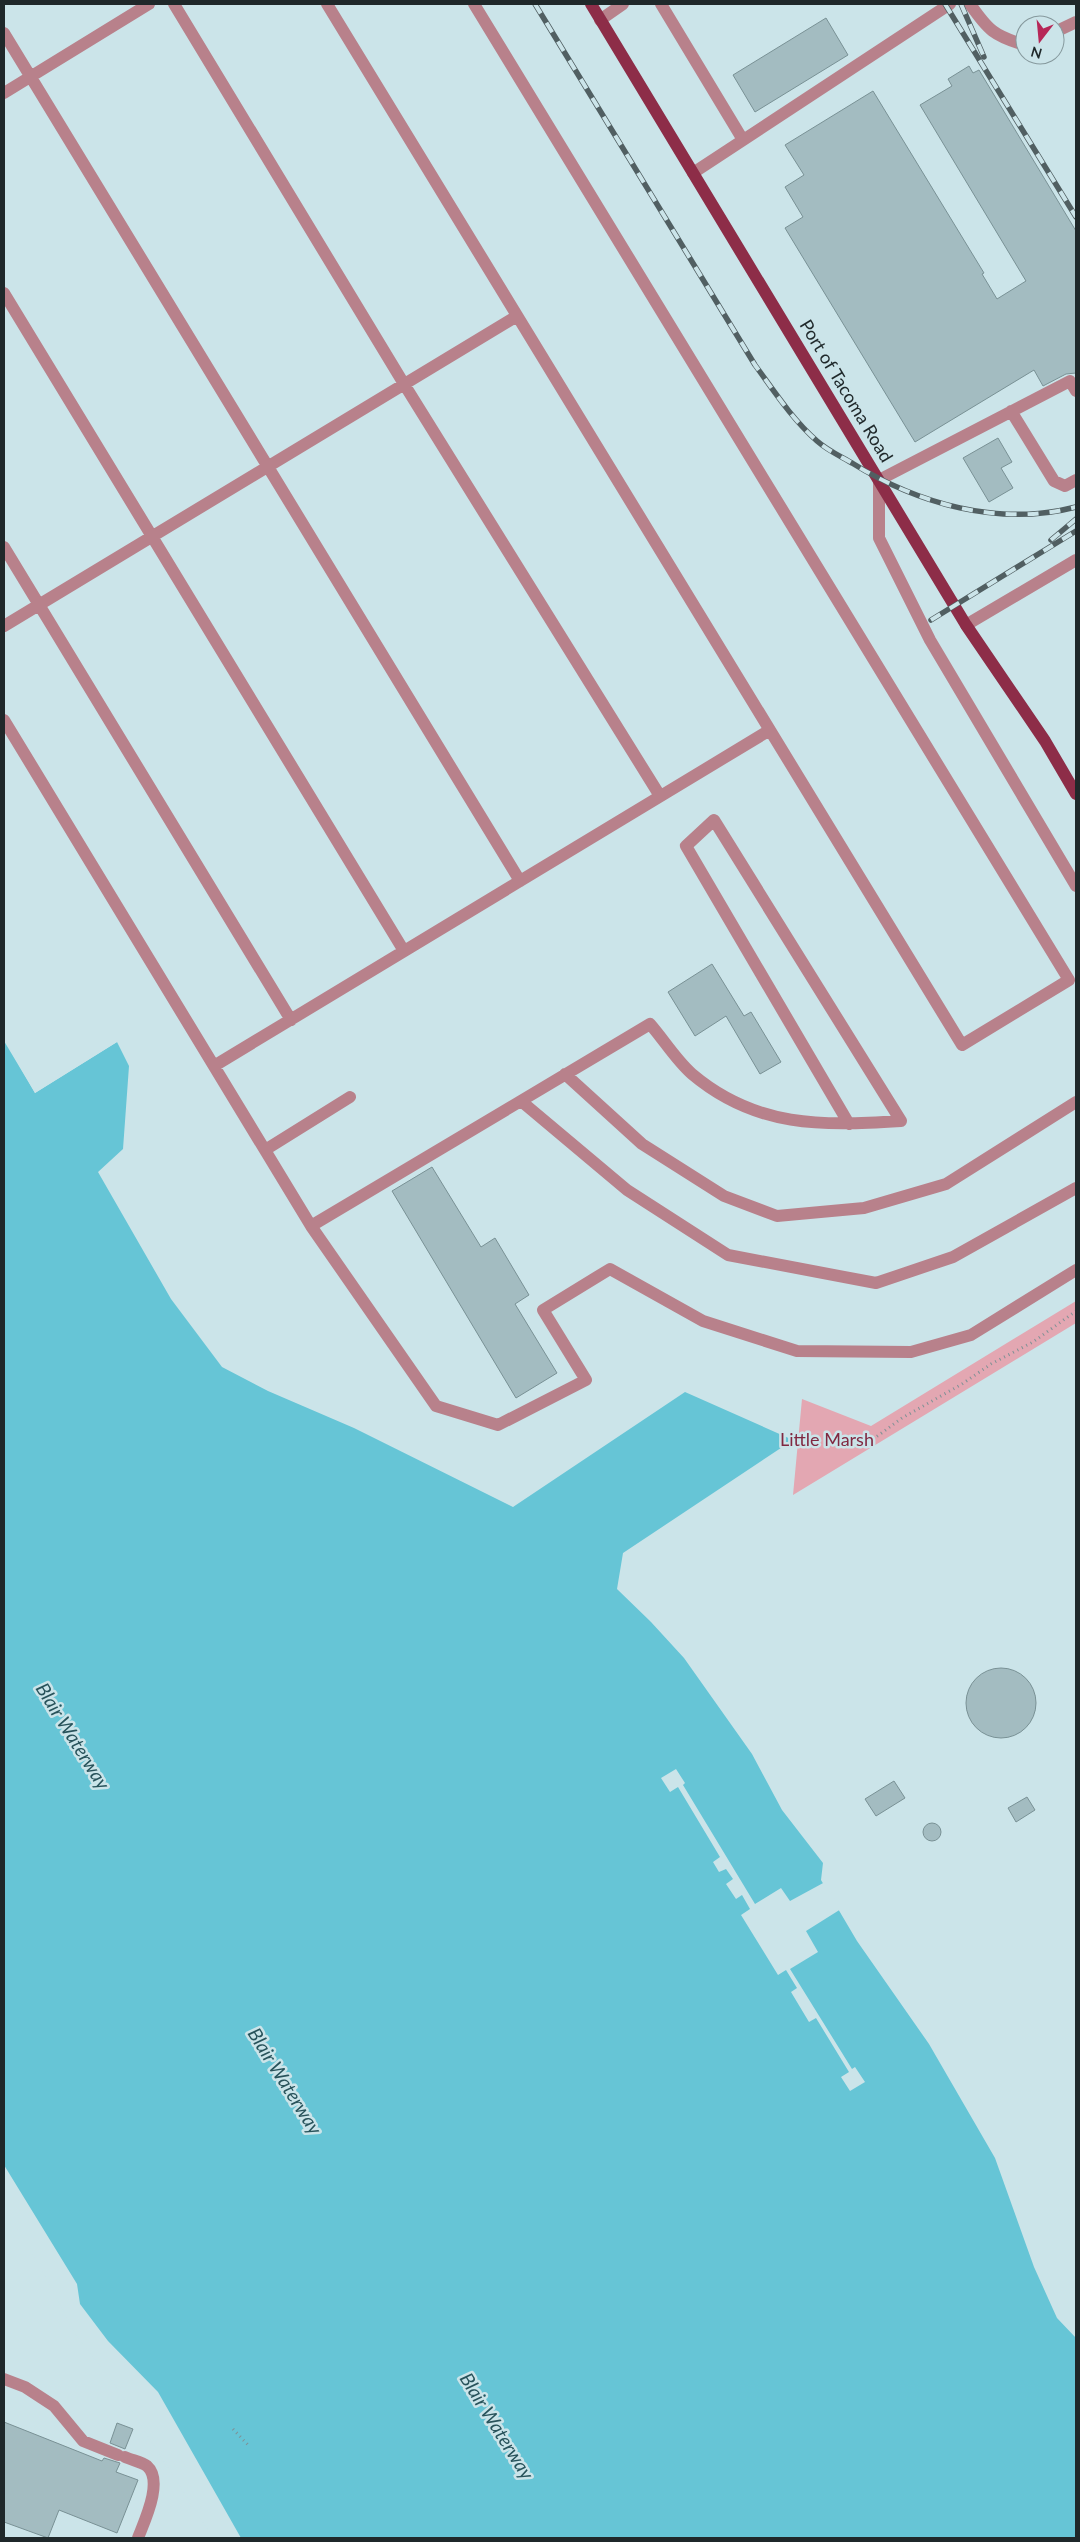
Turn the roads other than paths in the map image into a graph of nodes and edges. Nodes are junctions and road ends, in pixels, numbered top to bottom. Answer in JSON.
{"nodes":[{"id":1,"x":149,"y":4,"type":"edge"},
{"id":2,"x":174,"y":4,"type":"edge"},
{"id":3,"x":327,"y":4,"type":"edge"},
{"id":4,"x":474,"y":4,"type":"edge"},
{"id":5,"x":590,"y":4,"type":"edge"},
{"id":6,"x":623,"y":4,"type":"edge"},
{"id":7,"x":661,"y":4,"type":"edge"},
{"id":8,"x":950,"y":4,"type":"edge"},
{"id":9,"x":970,"y":4,"type":"edge"},
{"id":10,"x":600,"y":20,"type":"junction"},
{"id":11,"x":4,"y":33,"type":"edge"},
{"id":12,"x":1015,"y":42,"type":"edge"},
{"id":13,"x":30,"y":77,"type":"junction"},
{"id":14,"x":4,"y":93,"type":"edge"},
{"id":15,"x":743,"y":140,"type":"junction"},
{"id":16,"x":693,"y":173,"type":"junction"},
{"id":17,"x":4,"y":293,"type":"edge"},
{"id":18,"x":518,"y":316,"type":"junction"},
{"id":19,"x":404,"y":384,"type":"junction"},
{"id":20,"x":1076,"y":391,"type":"edge"},
{"id":21,"x":1011,"y":410,"type":"junction"},
{"id":22,"x":267,"y":467,"type":"junction"},
{"id":23,"x":879,"y":480,"type":"junction"},
{"id":24,"x":1076,"y":480,"type":"edge"},
{"id":25,"x":152,"y":536,"type":"junction"},
{"id":26,"x":4,"y":547,"type":"edge"},
{"id":27,"x":1076,"y":560,"type":"edge"},
{"id":28,"x":39,"y":605,"type":"junction"},
{"id":29,"x":4,"y":626,"type":"edge"},
{"id":30,"x":966,"y":626,"type":"junction"},
{"id":31,"x":4,"y":720,"type":"edge"},
{"id":32,"x":770,"y":730,"type":"junction"},
{"id":33,"x":1072,"y":778,"type":"edge"},
{"id":34,"x":1076,"y":794,"type":"edge"},
{"id":35,"x":660,"y":796,"type":"junction"},
{"id":36,"x":520,"y":881,"type":"junction"},
{"id":37,"x":1076,"y":886,"type":"edge"},
{"id":38,"x":404,"y":951,"type":"junction"},
{"id":39,"x":291,"y":1020,"type":"junction"},
{"id":40,"x":214,"y":1066,"type":"junction"},
{"id":41,"x":565,"y":1074,"type":"junction"},
{"id":42,"x":350,"y":1097,"type":"dead end"},
{"id":43,"x":521,"y":1101,"type":"junction"},
{"id":44,"x":1076,"y":1102,"type":"edge"},
{"id":45,"x":849,"y":1124,"type":"junction"},
{"id":46,"x":265,"y":1150,"type":"junction"},
{"id":47,"x":1076,"y":1188,"type":"edge"},
{"id":48,"x":312,"y":1226,"type":"junction"},
{"id":49,"x":1076,"y":1270,"type":"edge"},
{"id":50,"x":4,"y":2379,"type":"edge"},
{"id":51,"x":138,"y":2538,"type":"edge"}],
"edges":[{"from":1,"to":13,"type":"street"},
{"from":2,"to":19,"type":"street"},
{"from":3,"to":18,"type":"street"},
{"from":4,"to":32,"type":"street"},
{"from":5,"to":10,"type":"main road","name":"Port of Tacoma Road"},
{"from":6,"to":10,"type":"street"},
{"from":7,"to":15,"type":"street"},
{"from":8,"to":15,"type":"street"},
{"from":9,"to":12,"type":"street"},
{"from":10,"to":16,"type":"main road","name":"Port of Tacoma Road"},
{"from":11,"to":13,"type":"street"},
{"from":13,"to":14,"type":"street"},
{"from":13,"to":22,"type":"street"},
{"from":15,"to":16,"type":"street"},
{"from":16,"to":23,"type":"main road","name":"Port of Tacoma Road"},
{"from":17,"to":25,"type":"street"},
{"from":18,"to":19,"type":"street"},
{"from":18,"to":32,"type":"street"},
{"from":19,"to":22,"type":"street"},
{"from":19,"to":35,"type":"street"},
{"from":20,"to":21,"type":"street"},
{"from":21,"to":23,"type":"street"},
{"from":21,"to":24,"type":"street"},
{"from":22,"to":25,"type":"street"},
{"from":22,"to":36,"type":"street"},
{"from":23,"to":30,"type":"main road","name":"Port of Tacoma Road"},
{"from":23,"to":37,"type":"street"},
{"from":25,"to":28,"type":"street"},
{"from":25,"to":38,"type":"street"},
{"from":26,"to":28,"type":"street"},
{"from":27,"to":30,"type":"street"},
{"from":28,"to":29,"type":"street"},
{"from":28,"to":39,"type":"street"},
{"from":30,"to":33,"type":"main road","name":"Port of Tacoma Road"},
{"from":31,"to":40,"type":"street"},
{"from":32,"to":35,"type":"street"},
{"from":33,"to":34,"type":"main road","name":"Port of Tacoma Road"},
{"from":35,"to":36,"type":"street"},
{"from":36,"to":38,"type":"street"},
{"from":38,"to":39,"type":"street"},
{"from":39,"to":40,"type":"street"},
{"from":40,"to":46,"type":"street"},
{"from":41,"to":43,"type":"street"},
{"from":41,"to":44,"type":"street"},
{"from":41,"to":45,"type":"street"},
{"from":42,"to":46,"type":"street"},
{"from":43,"to":47,"type":"street"},
{"from":43,"to":48,"type":"street"},
{"from":45,"to":45,"type":"street"},
{"from":46,"to":48,"type":"street"},
{"from":48,"to":49,"type":"street"},
{"from":50,"to":51,"type":"street"}]}
